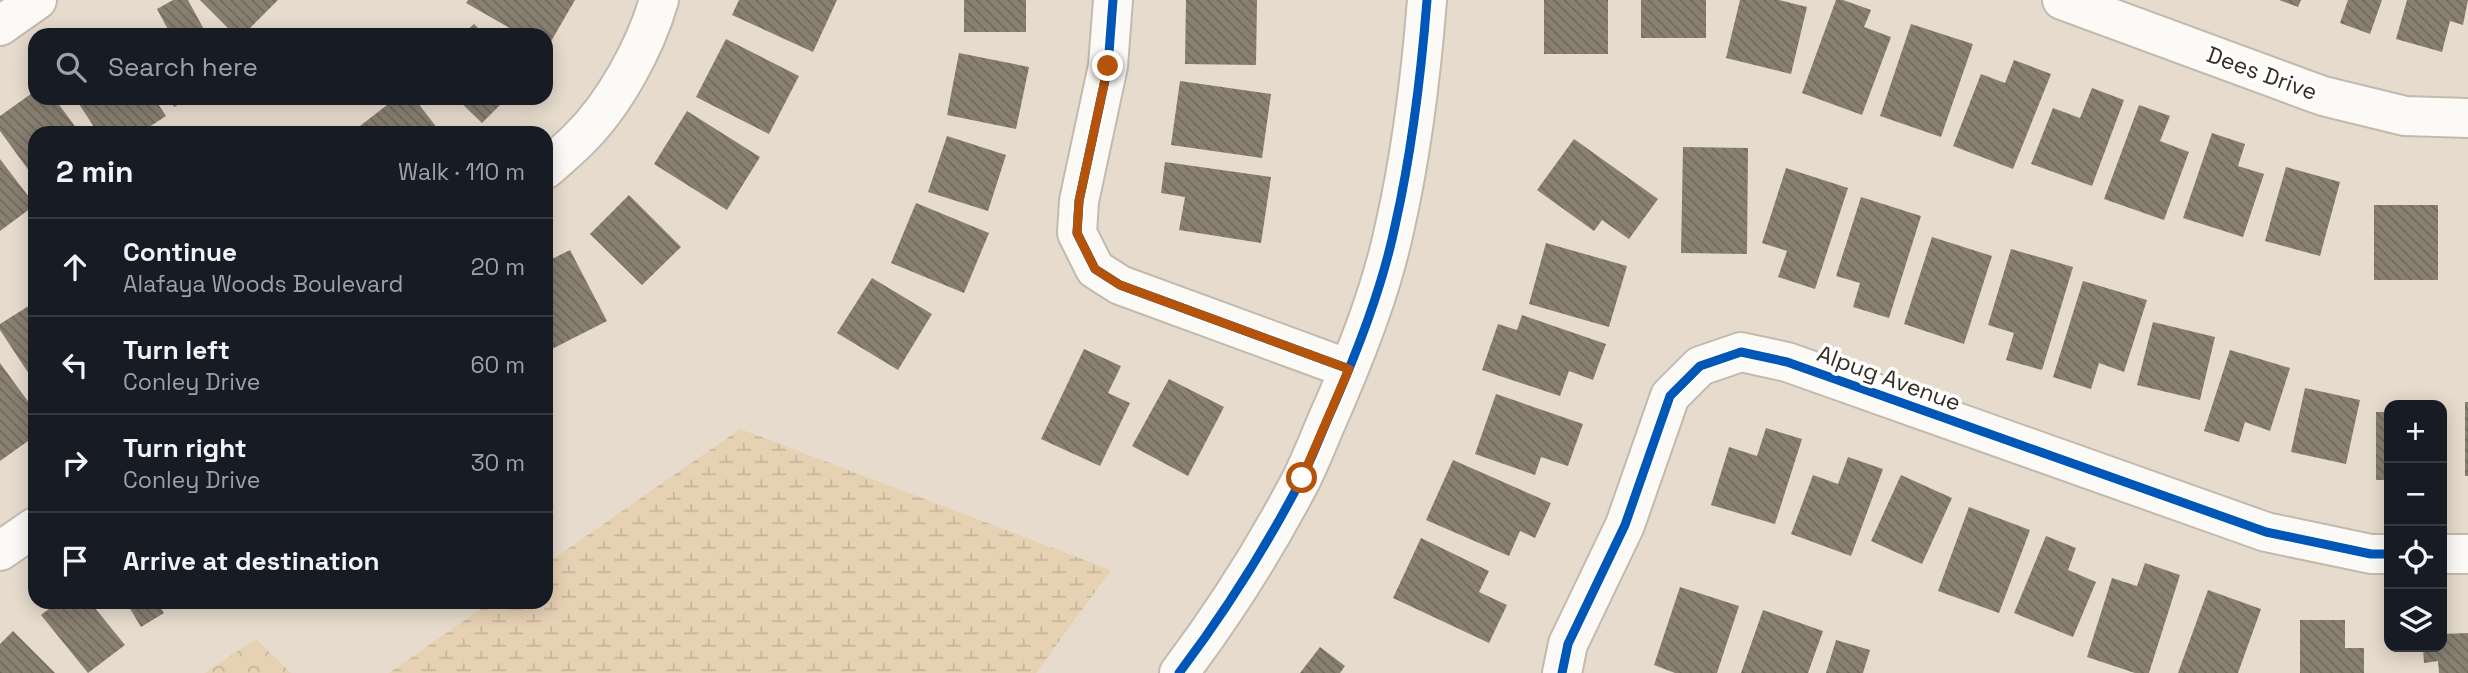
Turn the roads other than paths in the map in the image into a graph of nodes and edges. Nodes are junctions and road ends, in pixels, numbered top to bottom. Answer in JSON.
{"nodes":[{"id":1,"x":37,"y":0,"type":"edge"},
{"id":2,"x":659,"y":0,"type":"edge"},
{"id":3,"x":1113,"y":0,"type":"edge"},
{"id":4,"x":1427,"y":0,"type":"edge"},
{"id":5,"x":2062,"y":0,"type":"edge"},
{"id":6,"x":0,"y":26,"type":"edge"},
{"id":7,"x":2468,"y":118,"type":"edge"},
{"id":8,"x":553,"y":163,"type":"edge"},
{"id":9,"x":1349,"y":369,"type":"junction"},
{"id":10,"x":28,"y":532,"type":"edge"},
{"id":11,"x":0,"y":551,"type":"edge"},
{"id":12,"x":2384,"y":554,"type":"edge"},
{"id":13,"x":2447,"y":554,"type":"edge"},
{"id":14,"x":2468,"y":554,"type":"edge"},
{"id":15,"x":1179,"y":673,"type":"edge"},
{"id":16,"x":1562,"y":673,"type":"edge"}],
"edges":[{"from":1,"to":6,"type":"street"},
{"from":2,"to":8,"type":"street"},
{"from":3,"to":9,"type":"street"},
{"from":4,"to":9,"type":"street"},
{"from":5,"to":7,"type":"street","name":"Dees Drive"},
{"from":9,"to":15,"type":"street"},
{"from":10,"to":11,"type":"street"},
{"from":12,"to":16,"type":"street","name":"Alpug Avenue"},
{"from":13,"to":14,"type":"street"}]}
